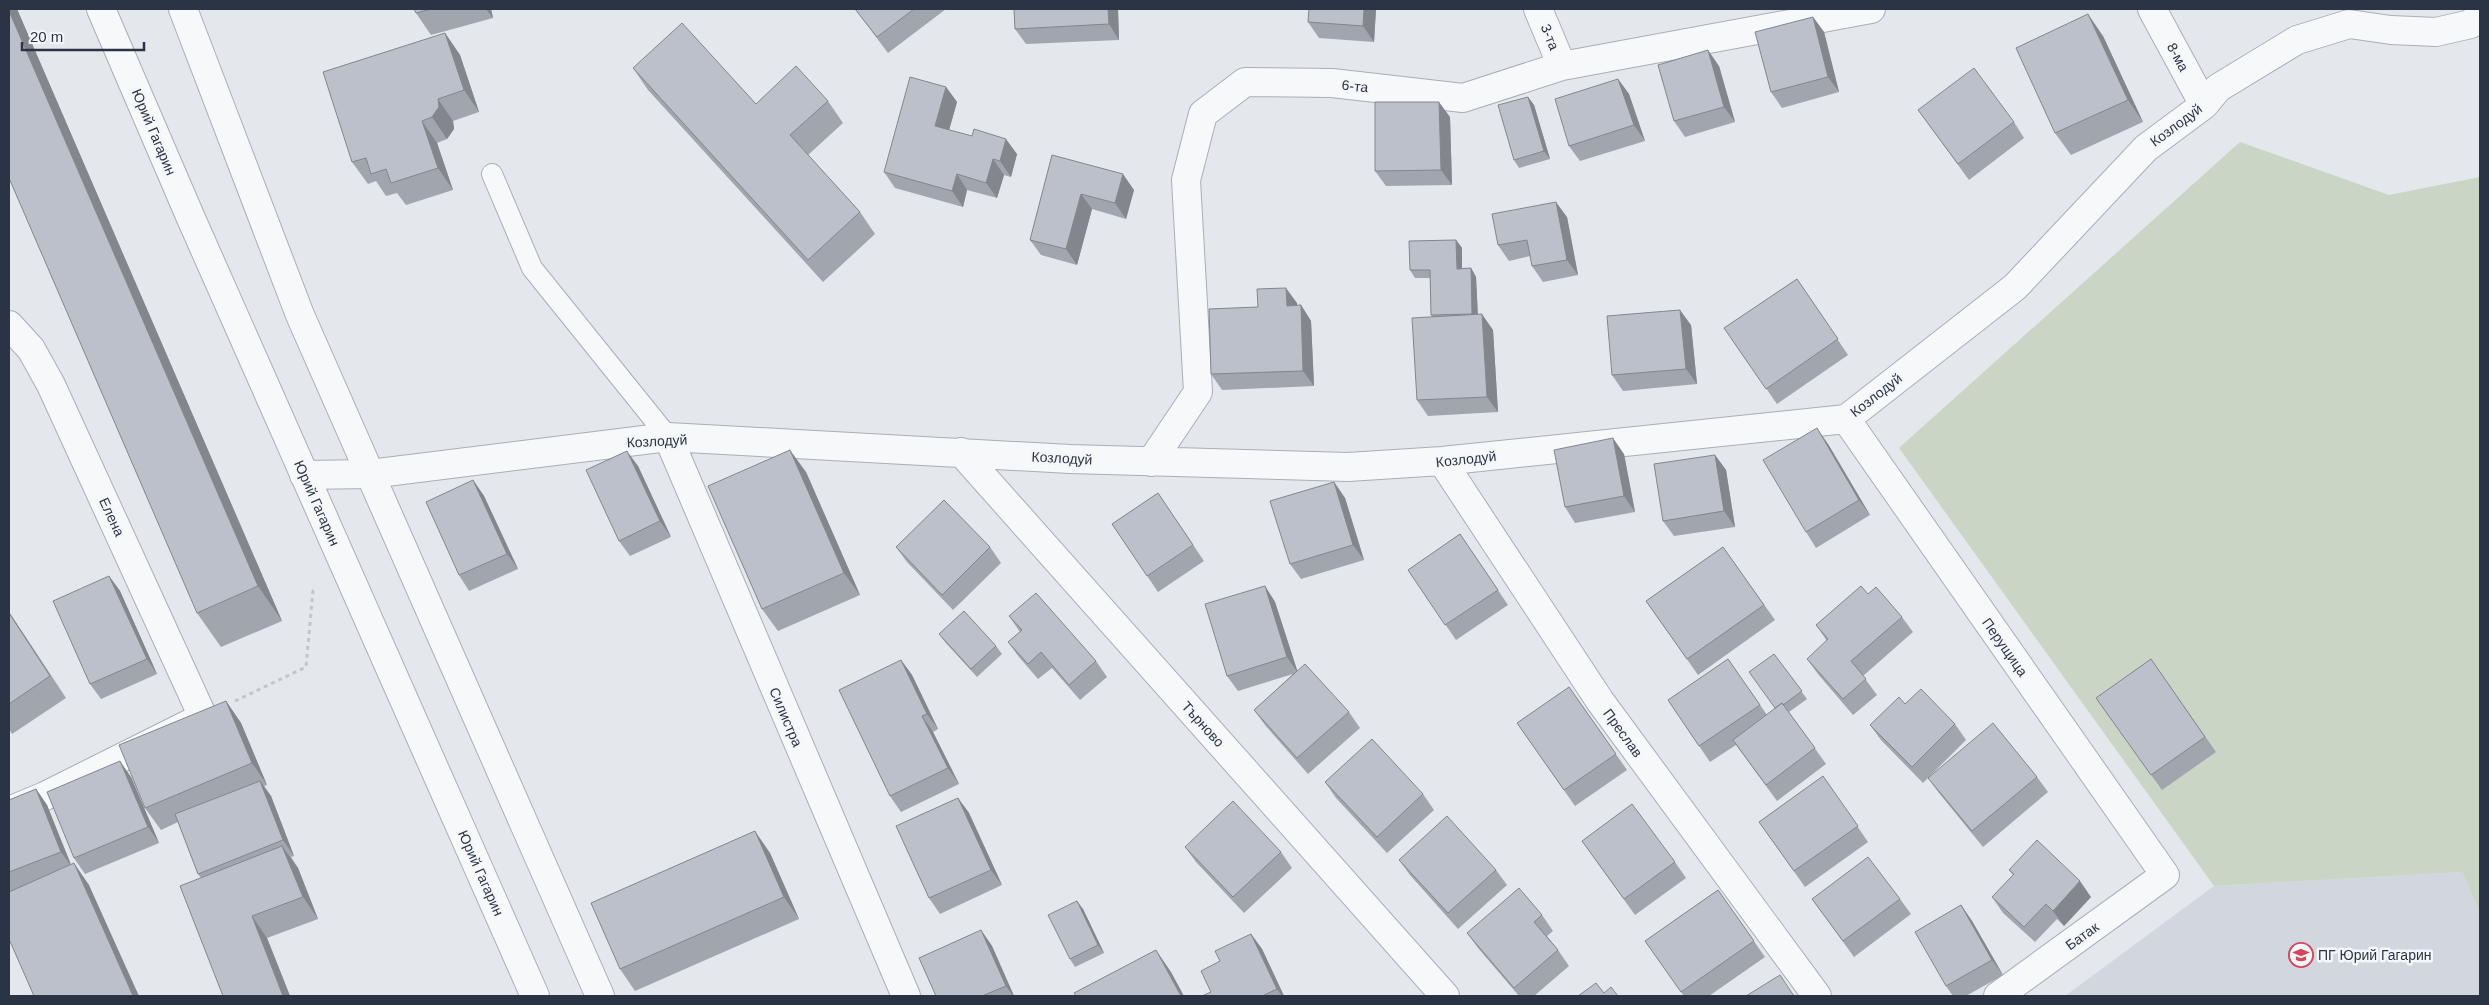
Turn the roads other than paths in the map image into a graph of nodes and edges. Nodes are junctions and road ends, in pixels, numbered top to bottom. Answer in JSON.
{"nodes":[{"id":1,"x":101,"y":9,"type":"edge"},
{"id":2,"x":183,"y":9,"type":"edge"},
{"id":3,"x":1538,"y":9,"type":"edge"},
{"id":4,"x":1871,"y":9,"type":"edge"},
{"id":5,"x":2152,"y":9,"type":"edge"},
{"id":6,"x":2480,"y":14,"type":"edge"},
{"id":7,"x":1562,"y":66,"type":"junction"},
{"id":8,"x":2204,"y":106,"type":"junction"},
{"id":9,"x":492,"y":174,"type":"dead end"},
{"id":10,"x":9,"y":325,"type":"edge"},
{"id":11,"x":1846,"y":419,"type":"junction"},
{"id":12,"x":668,"y":437,"type":"junction"},
{"id":13,"x":961,"y":452,"type":"junction"},
{"id":14,"x":1442,"y":461,"type":"junction"},
{"id":15,"x":1150,"y":462,"type":"junction"},
{"id":16,"x":370,"y":474,"type":"junction"},
{"id":17,"x":304,"y":475,"type":"junction"},
{"id":18,"x":9,"y":811,"type":"edge"},
{"id":19,"x":2165,"y":875,"type":"joint"},
{"id":20,"x":535,"y":996,"type":"edge"},
{"id":21,"x":600,"y":996,"type":"edge"},
{"id":22,"x":906,"y":996,"type":"edge"},
{"id":23,"x":1443,"y":996,"type":"edge"},
{"id":24,"x":1817,"y":996,"type":"edge"},
{"id":25,"x":1998,"y":996,"type":"edge"}],
"edges":[{"from":1,"to":17,"type":"street","name":"Юрий Гагарин"},
{"from":2,"to":16,"type":"street"},
{"from":3,"to":7,"type":"street","name":"3-та"},
{"from":4,"to":7,"type":"street","name":"6-та"},
{"from":5,"to":8,"type":"street","name":"8-ма"},
{"from":6,"to":8,"type":"street","name":"Козлодуй"},
{"from":7,"to":15,"type":"street","name":"6-та"},
{"from":8,"to":11,"type":"street","name":"Козлодуй"},
{"from":9,"to":12,"type":"lane"},
{"from":10,"to":18,"type":"street","name":"Елена"},
{"from":11,"to":14,"type":"street","name":"Козлодуй"},
{"from":11,"to":19,"type":"street","name":"Перущица"},
{"from":12,"to":13,"type":"street","name":"Козлодуй"},
{"from":12,"to":16,"type":"street","name":"Козлодуй"},
{"from":12,"to":22,"type":"street","name":"Силистра"},
{"from":13,"to":15,"type":"street","name":"Козлодуй"},
{"from":13,"to":23,"type":"street","name":"Търново"},
{"from":14,"to":15,"type":"street","name":"Козлодуй"},
{"from":14,"to":24,"type":"street","name":"Преслав"},
{"from":16,"to":17,"type":"street","name":"Козлодуй"},
{"from":16,"to":21,"type":"street"},
{"from":17,"to":20,"type":"street","name":"Юрий Гагарин"},
{"from":19,"to":25,"type":"street","name":"Батак"}]}
